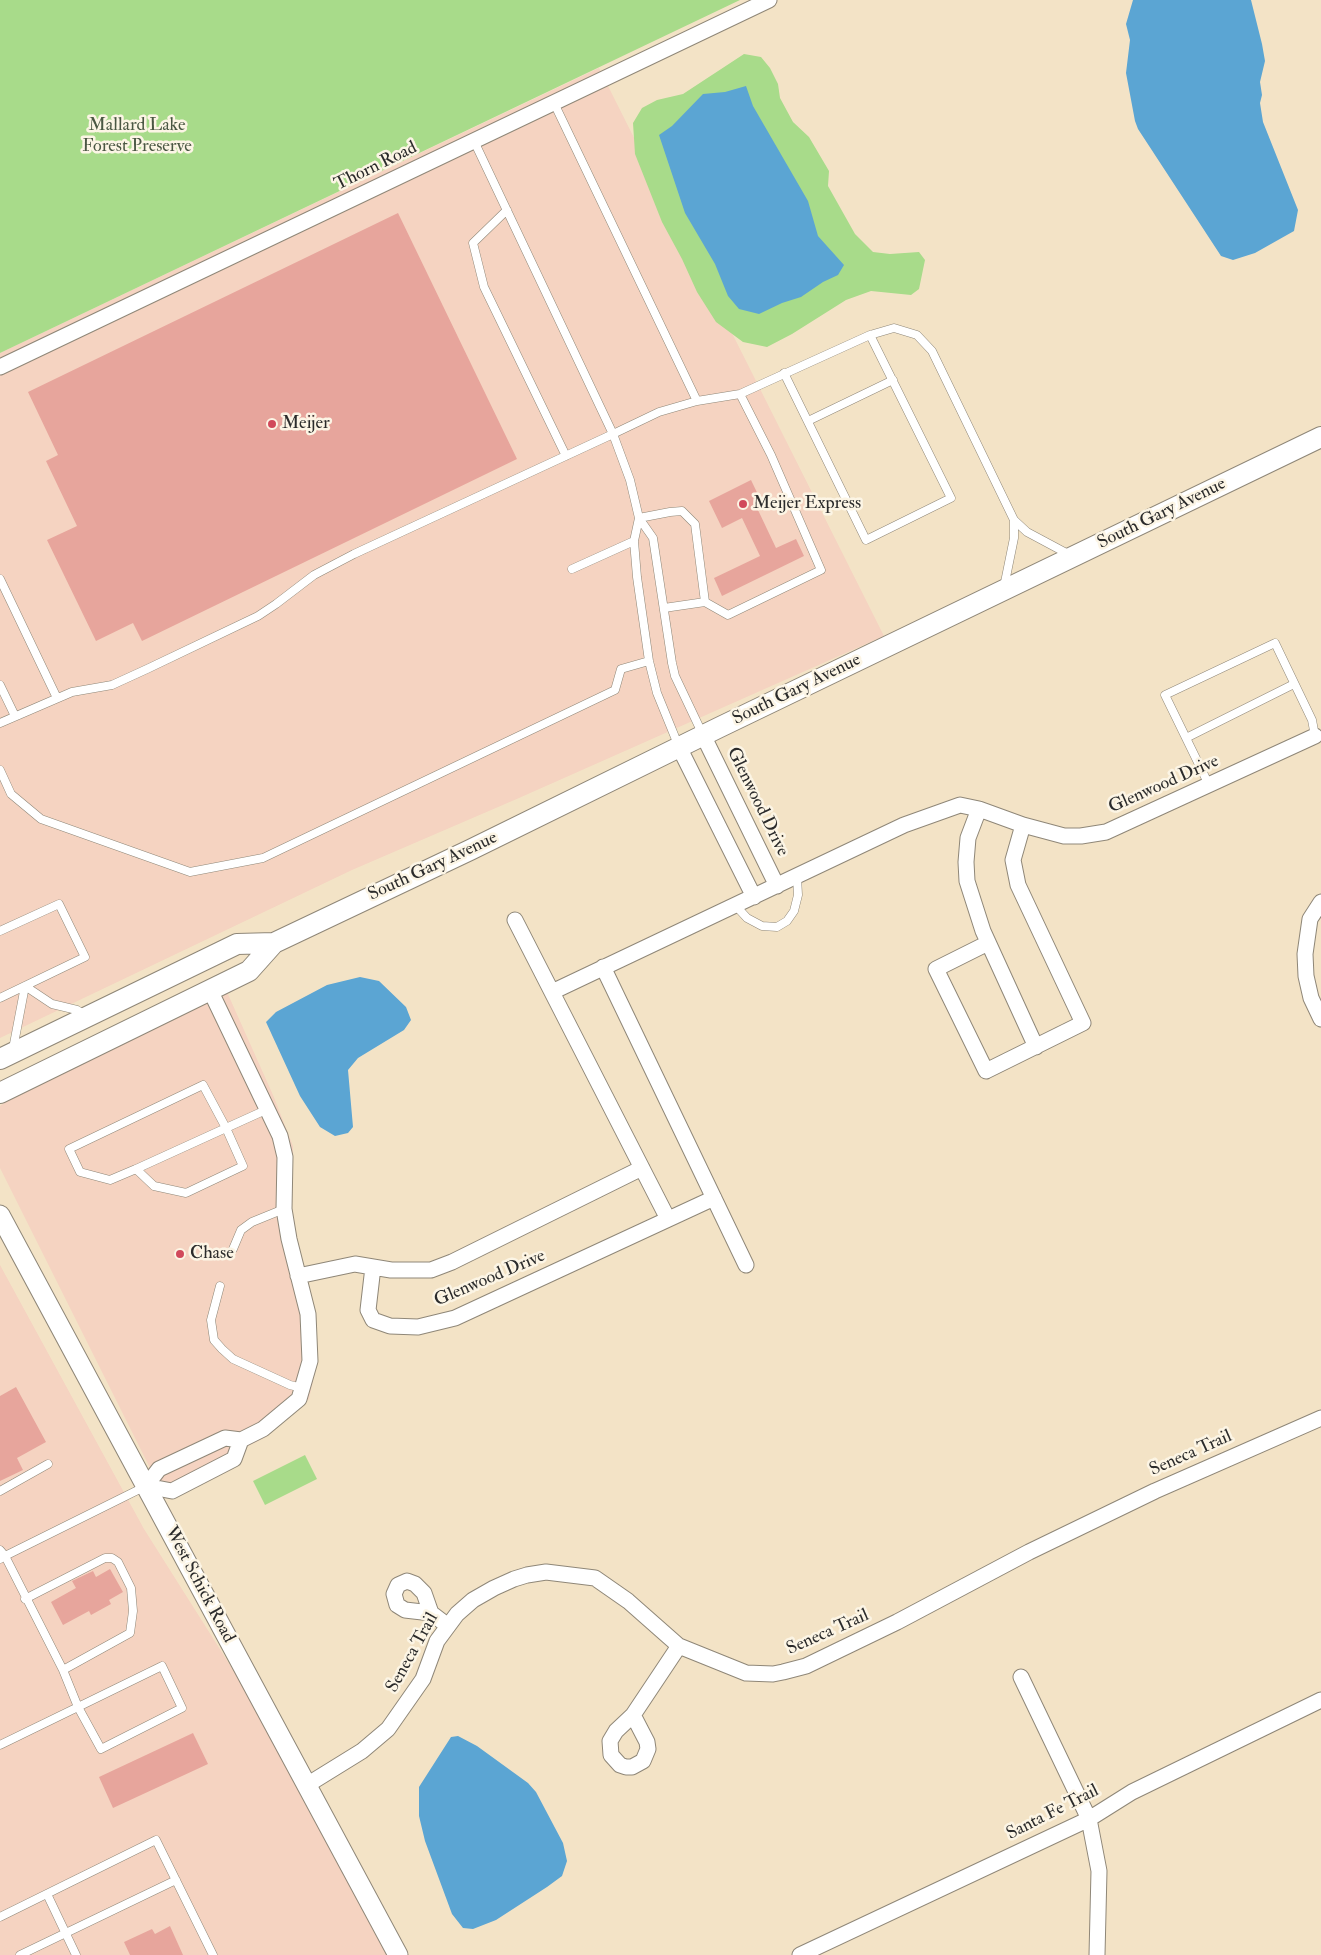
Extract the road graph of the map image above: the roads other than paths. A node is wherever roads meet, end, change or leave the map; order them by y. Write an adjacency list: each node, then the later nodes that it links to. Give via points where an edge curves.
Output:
1 (769, 0): 2 (street, Thorn Road)
2 (554, 103): 3 (street, Thorn Road); 10 (lane)
3 (474, 141): 4 (lane); 6 (street, Thorn Road)
4 (507, 210): 12 (lane); 14 (lane, via 473,243 484,287)
5 (870, 335): 7 (lane); 8 (lane); 16 (lane, via 894,328 917,335 932,351)
6 (0, 367)
7 (784, 374): 9 (lane); 11 (lane)
8 (893, 380): 11 (lane); 11 (lane, via 951,498 866,540)
9 (740, 394): 10 (lane); 22 (lane, via 771,455 821,570 728,614)
10 (697, 401): 12 (lane, via 659,412)
11 (808, 421)
12 (613, 434): 14 (lane); 15 (lane, via 630,480)
13 (1321, 437): 18 (main road, South Gary Avenue)
14 (566, 456): 27 (lane, via 354,554 314,575 276,604 235,628 112,685)
15 (639, 518): 17 (lane); 22 (lane, via 682,511 695,524); 23 (lane, via 654,538)
16 (1014, 520): 18 (lane, via 1027,532); 21 (lane, via 1014,538)
17 (634, 541): 19 (lane); 24 (lane)
18 (1074, 556): 21 (main road, South Gary Avenue)
19 (572, 569)
20 (0, 578): 27 (lane)
21 (1003, 591): 30 (main road, South Gary Avenue)
22 (705, 602): 23 (lane)
23 (664, 608): 30 (lane, via 675,676)
24 (649, 661): 33 (lane, via 657,693); 34 (lane, via 621,669 615,690 263,858 190,872 41,820 11,794)
25 (1294, 684): 31 (lane, via 1312,720); 32 (lane); 32 (lane, via 1275,643 1165,695)
26 (0, 685): 28 (lane)
27 (56, 698): 28 (lane)
28 (16, 716): 29 (lane)
29 (0, 723)
30 (703, 735): 33 (main road, South Gary Avenue); 39 (street, Glenwood Drive)
31 (1315, 736): 35 (street, Glenwood Drive)
32 (1186, 738): 35 (lane)
33 (679, 747): 40 (street); 45 (main road, South Gary Avenue)
34 (0, 770)
35 (1209, 785): 37 (street, Glenwood Drive, via 1106,832 1064,836)
36 (979, 809): 37 (street, Glenwood Drive); 38 (street, Glenwood Drive, via 960,805 904,825); 46 (street, via 968,838 967,881)
37 (1023, 826): 54 (street, via 1013,860 1018,885 1083,1023)
38 (797, 877): 39 (street, Glenwood Drive); 42 (lane, via 798,895 794,911 777,927 762,926 747,918)
39 (777, 886): 40 (street, Glenwood Drive)
40 (754, 897): 42 (street, Glenwood Drive)
41 (1321, 902): 53 (street, via 1310,919 1305,954 1307,983)
42 (736, 906): 47 (street, Glenwood Drive)
43 (515, 920): 50 (street)
44 (0, 931): 48 (lane, via 59,904 85,957)
45 (274, 943): 49 (main road, South Gary Avenue, via 249,971); 52 (main road, South Gary Avenue, via 237,944)
46 (988, 943): 54 (street); 54 (street, via 936,969 986,1072)
47 (603, 967): 50 (street, Glenwood Drive); 61 (street)
48 (25, 986): 51 (lane); 52 (lane, via 52,1004 77,1010); 55 (lane)
49 (210, 990): 56 (main road, South Gary Avenue); 57 (street)
50 (552, 992): 59 (street)
51 (0, 998)
52 (87, 1017): 55 (main road, South Gary Avenue)
53 (1321, 1019)
54 (1036, 1046)
55 (6, 1056)
56 (0, 1093)
57 (268, 1109): 58 (lane); 62 (street, via 285,1157)
58 (226, 1128): 60 (lane); 60 (lane, via 243,1166 186,1193 154,1186); 60 (lane, via 203,1085 69,1149 80,1172 110,1180)
59 (642, 1168): 64 (street); 67 (street, Glenwood Drive, via 431,1270)
60 (136, 1169)
61 (714, 1198): 64 (street, Glenwood Drive); 66 (street)
62 (284, 1209): 65 (lane, via 241,1230); 68 (street)
63 (0, 1215): 74 (street, West Schick Road)
64 (668, 1219): 67 (street, Glenwood Drive, via 455,1318 418,1328 390,1326 372,1320 368,1310)
65 (233, 1249)
66 (746, 1265)
67 (374, 1267): 68 (street, Glenwood Drive, via 355,1264)
68 (298, 1276): 70 (street, via 308,1314 310,1361)
69 (220, 1286): 70 (lane, via 211,1320 214,1340 233,1359)
70 (302, 1388): 72 (street, via 299,1399 263,1429)
71 (1321, 1418): 80 (street, Seneca Trail, via 1155,1491 806,1666 773,1674 746,1673)
72 (241, 1440): 74 (street, via 225,1438 159,1469); 74 (street, via 234,1459 172,1491)
73 (48, 1464): 75 (lane)
74 (146, 1486): 76 (lane); 87 (street, West Schick Road)
75 (0, 1491)
76 (2, 1555): 77 (lane)
77 (26, 1598): 81 (lane); 81 (lane, via 105,1558 118,1562 131,1588 133,1611 130,1633)
78 (431, 1613): 79 (street)
79 (448, 1626): 80 (street, Seneca Trail, via 473,1600 494,1588 527,1574 560,1573 595,1578 628,1601); 87 (street, Seneca Trail, via 423,1679 388,1729 362,1751)
80 (679, 1646): 85 (street)
81 (63, 1670): 84 (lane)
82 (1021, 1678): 88 (street)
83 (1321, 1700): 88 (street, Santa Fe Trail, via 1132,1792)
84 (78, 1707): 84 (lane, via 162,1666 182,1708 101,1750); 86 (lane)
85 (634, 1715)
86 (0, 1745)
87 (307, 1784): 96 (street, West Schick Road)
88 (1089, 1819): 97 (street, Santa Fe Trail); 98 (street, via 1100,1870)
89 (176, 1880): 90 (lane, via 156,1840); 92 (lane); 95 (lane)
90 (47, 1894): 91 (lane); 92 (lane)
91 (0, 1917)
92 (65, 1933): 93 (lane); 94 (lane)
93 (20, 1955)
94 (76, 1955)
95 (213, 1955)
96 (398, 1955)
97 (800, 1955)
98 (1097, 1955)

